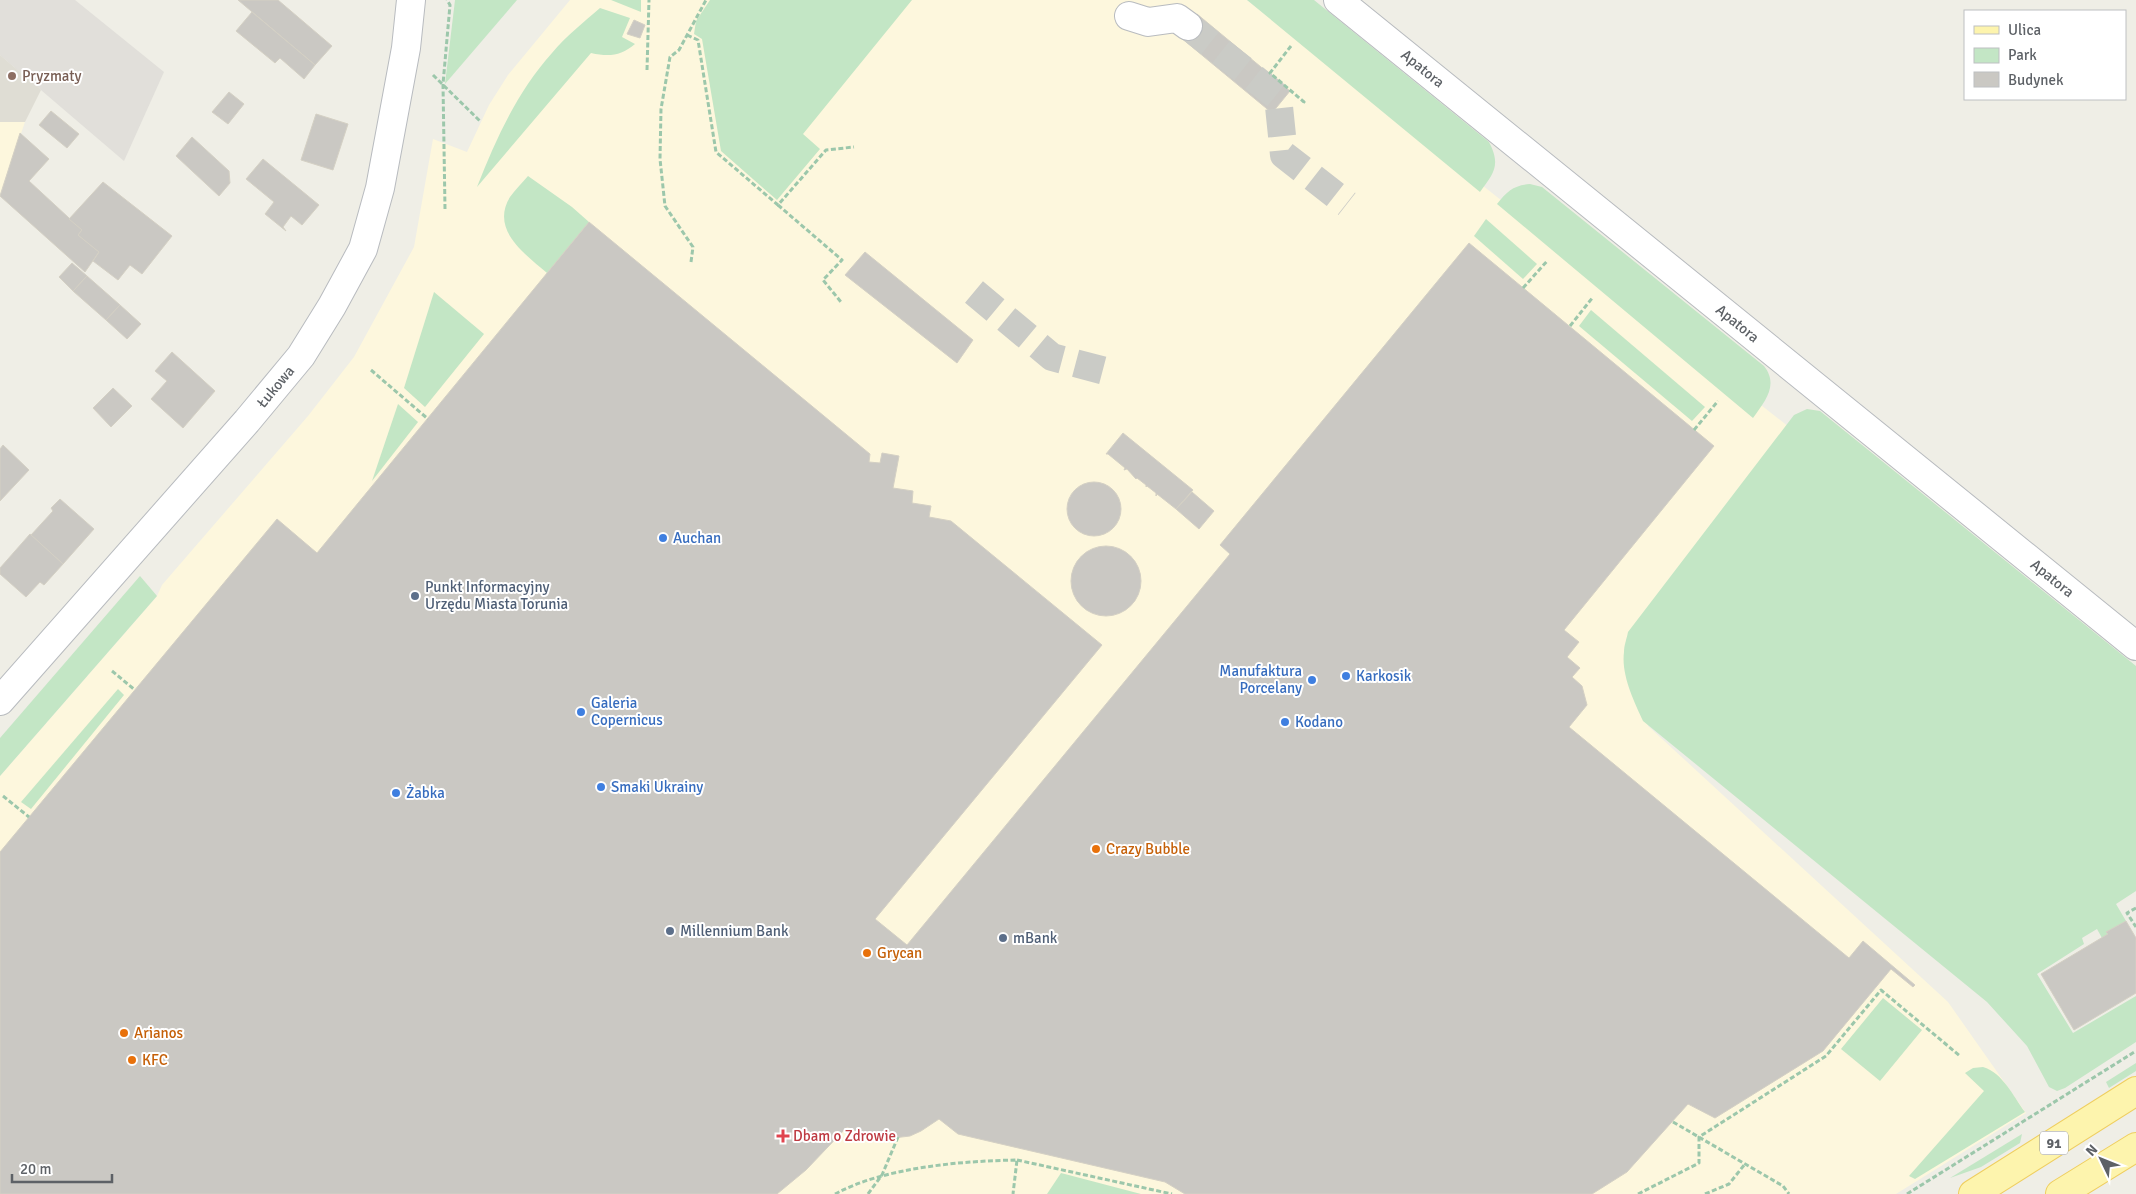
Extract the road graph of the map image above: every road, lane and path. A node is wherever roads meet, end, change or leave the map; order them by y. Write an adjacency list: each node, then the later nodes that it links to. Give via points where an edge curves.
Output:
1 (411, 0): 10 (street, Łukowa)
2 (447, 0): 12 (path, via 450,5)
3 (649, 0): 11 (path)
4 (706, 0): 8 (path)
5 (1338, 0): 28 (street, Apatora)
6 (1129, 16): 7 (street, via 1148,22 1177,18)
7 (1188, 26)
8 (687, 34): 16 (path, via 698,40 716,152); 19 (path, via 679,50 670,57 661,109 660,158 665,206 693,247)
9 (1292, 46): 13 (path, via 1270,73 1304,102)
10 (406, 48): 12 (path); 31 (street, Łukowa, via 380,188 363,249 301,356)
11 (647, 70)
12 (443, 84): 14 (path); 17 (path)
13 (1302, 104)
14 (481, 122)
15 (854, 147): 16 (path, via 826,150)
16 (778, 205): 22 (path, via 842,260 823,280)
17 (445, 209)
18 (1548, 260): 20 (path)
19 (690, 262)
20 (1523, 288)
21 (1593, 297): 23 (path)
22 (841, 302)
23 (1570, 326)
24 (371, 370): 26 (path)
25 (1718, 401): 27 (path)
26 (428, 419)
27 (1694, 430)
28 (2136, 646)
29 (112, 670): 30 (path)
30 (135, 690)
31 (0, 701)
32 (3, 796): 33 (path)
33 (29, 817)
34 (2136, 908): 35 (path, via 2127,913)
35 (2136, 927)
36 (2136, 1051): 53 (path)
37 (1960, 1056): 40 (path, via 1881,990 1826,1056)
38 (2136, 1091): 54 (main road, 91)
39 (1672, 1122): 40 (path)
40 (1699, 1137): 44 (path); 50 (path, via 1699,1163)
41 (898, 1138): 45 (path)
42 (2136, 1147): 55 (main road)
43 (1018, 1160): 45 (path, via 972,1161); 48 (path); 49 (path)
44 (1745, 1164): 51 (path, via 1729,1184); 52 (path, via 1783,1186)
45 (882, 1175): 46 (path); 47 (path)
46 (835, 1194)
47 (868, 1194)
48 (1013, 1194)
49 (1172, 1194)
50 (1638, 1194)
51 (1705, 1194)
52 (1789, 1194)
53 (1907, 1194)
54 (1972, 1194)
55 (2060, 1194)

